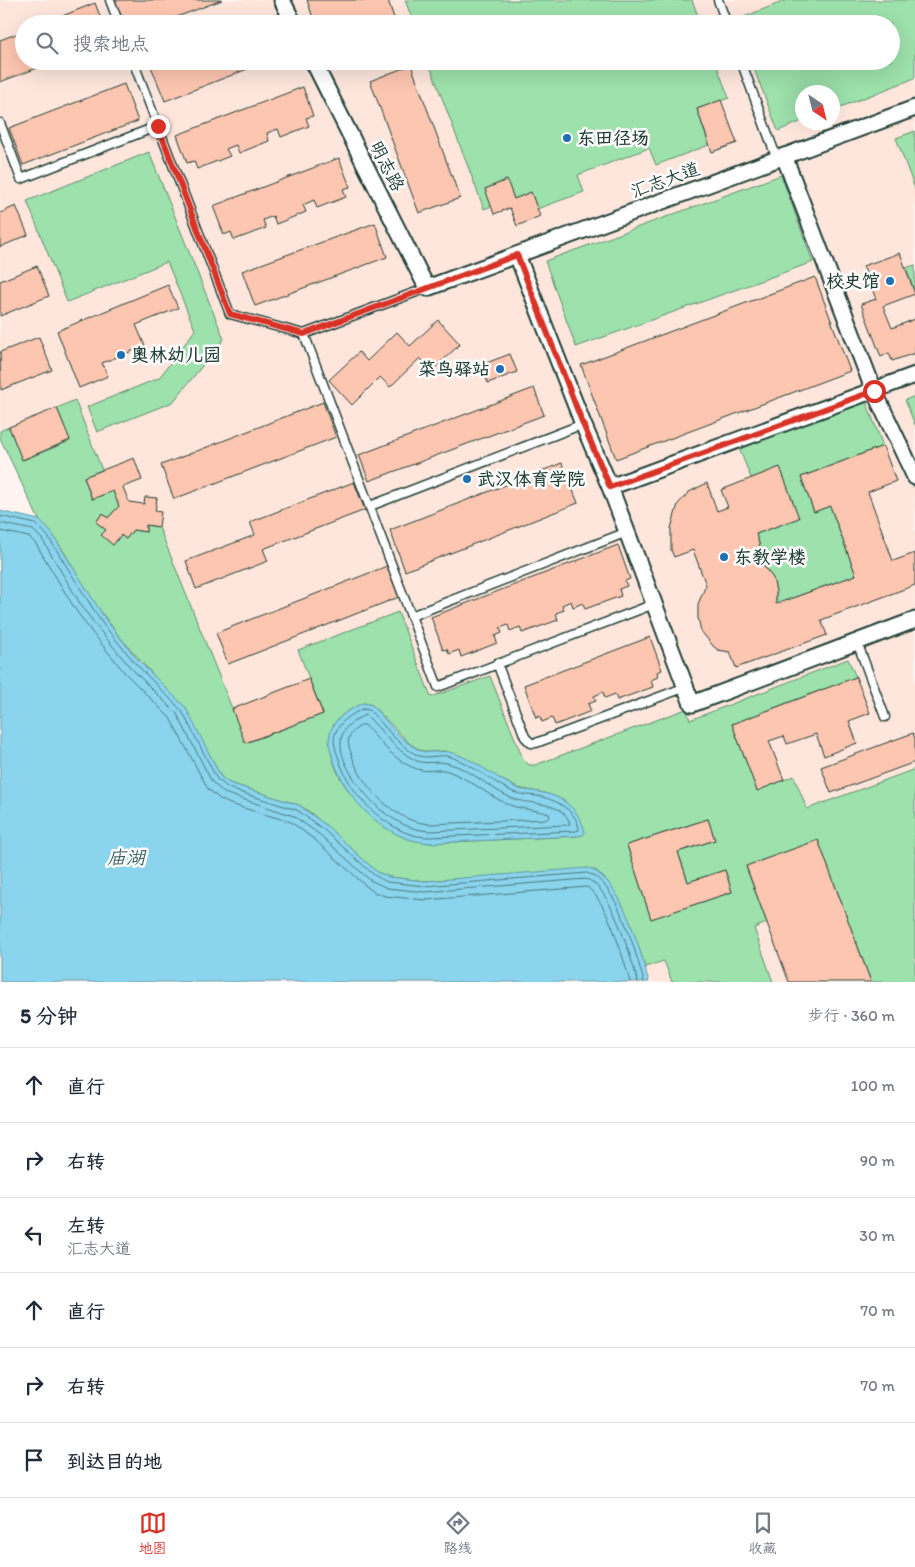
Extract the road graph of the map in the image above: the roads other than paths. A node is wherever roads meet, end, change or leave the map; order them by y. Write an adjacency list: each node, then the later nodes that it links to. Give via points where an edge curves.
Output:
1 (110, 0): 4 (lane)
2 (282, 0): 5 (street)
3 (718, 0): 6 (lane)
4 (116, 15)
5 (290, 15)
6 (724, 15)
7 (136, 70): 12 (lane)
8 (317, 70): 15 (street, 明志路)
9 (745, 70): 13 (lane)
10 (915, 108): 13 (street, 汇志大道)
11 (0, 123): 12 (lane, via 22,179)
12 (158, 126): 16 (lane, via 230,314)
13 (780, 158): 14 (street, 汇志大道); 18 (street)
14 (517, 255): 15 (street, 汇志大道); 19 (street)
15 (427, 288): 16 (lane)
16 (304, 334): 22 (lane)
17 (915, 375): 18 (street)
18 (874, 391): 20 (street); 21 (street)
19 (583, 424): 21 (street); 22 (lane)
20 (915, 477)
21 (610, 487): 23 (street)
22 (370, 506): 25 (lane)
23 (627, 532): 24 (street); 25 (lane)
24 (654, 604): 28 (lane); 29 (street)
25 (412, 616): 28 (lane, via 438,686)
26 (915, 620): 27 (street)
27 (857, 642): 29 (street, via 692,704); 30 (lane)
28 (497, 663): 29 (lane, via 530,743)
29 (686, 687)
30 (886, 717)

